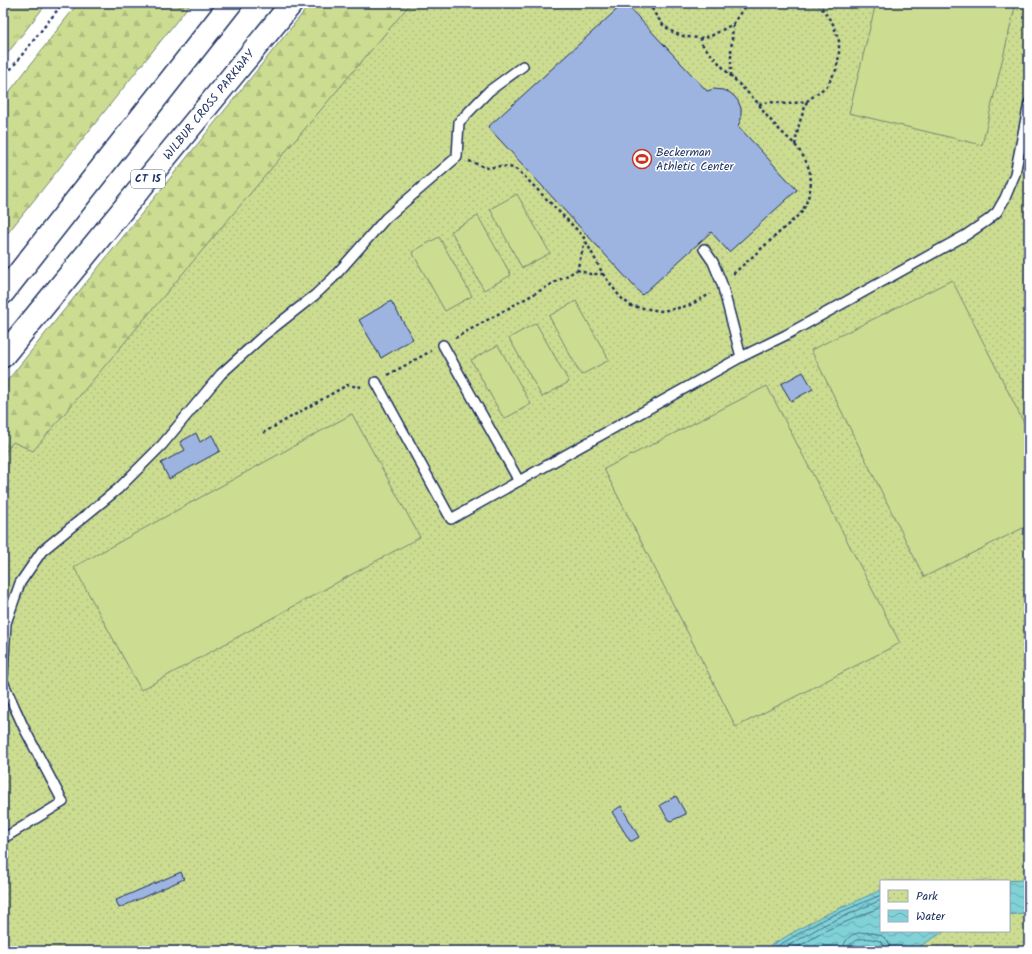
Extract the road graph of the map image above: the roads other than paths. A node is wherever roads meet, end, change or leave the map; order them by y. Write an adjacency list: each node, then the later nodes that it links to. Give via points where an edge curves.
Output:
1 (231, 3): 6 (highway)
2 (292, 3): 8 (highway, WILBUR CROSS PARKWAY / CT 15)
3 (523, 66): 12 (lane, via 489,91 459,122 457,157 386,218 315,295 221,374 162,445 118,489 42,551 20,583 6,623)
4 (1029, 103): 9 (lane, via 1015,174 997,212 988,220 966,235 786,335)
5 (704, 249): 9 (lane, via 713,262 722,284)
6 (3, 293)
7 (443, 345): 11 (lane)
8 (3, 356)
9 (741, 357): 11 (lane)
10 (376, 382): 11 (lane, via 451,518)
11 (519, 481)
12 (3, 675)
13 (3, 682): 14 (lane, via 63,802)
14 (3, 838)

